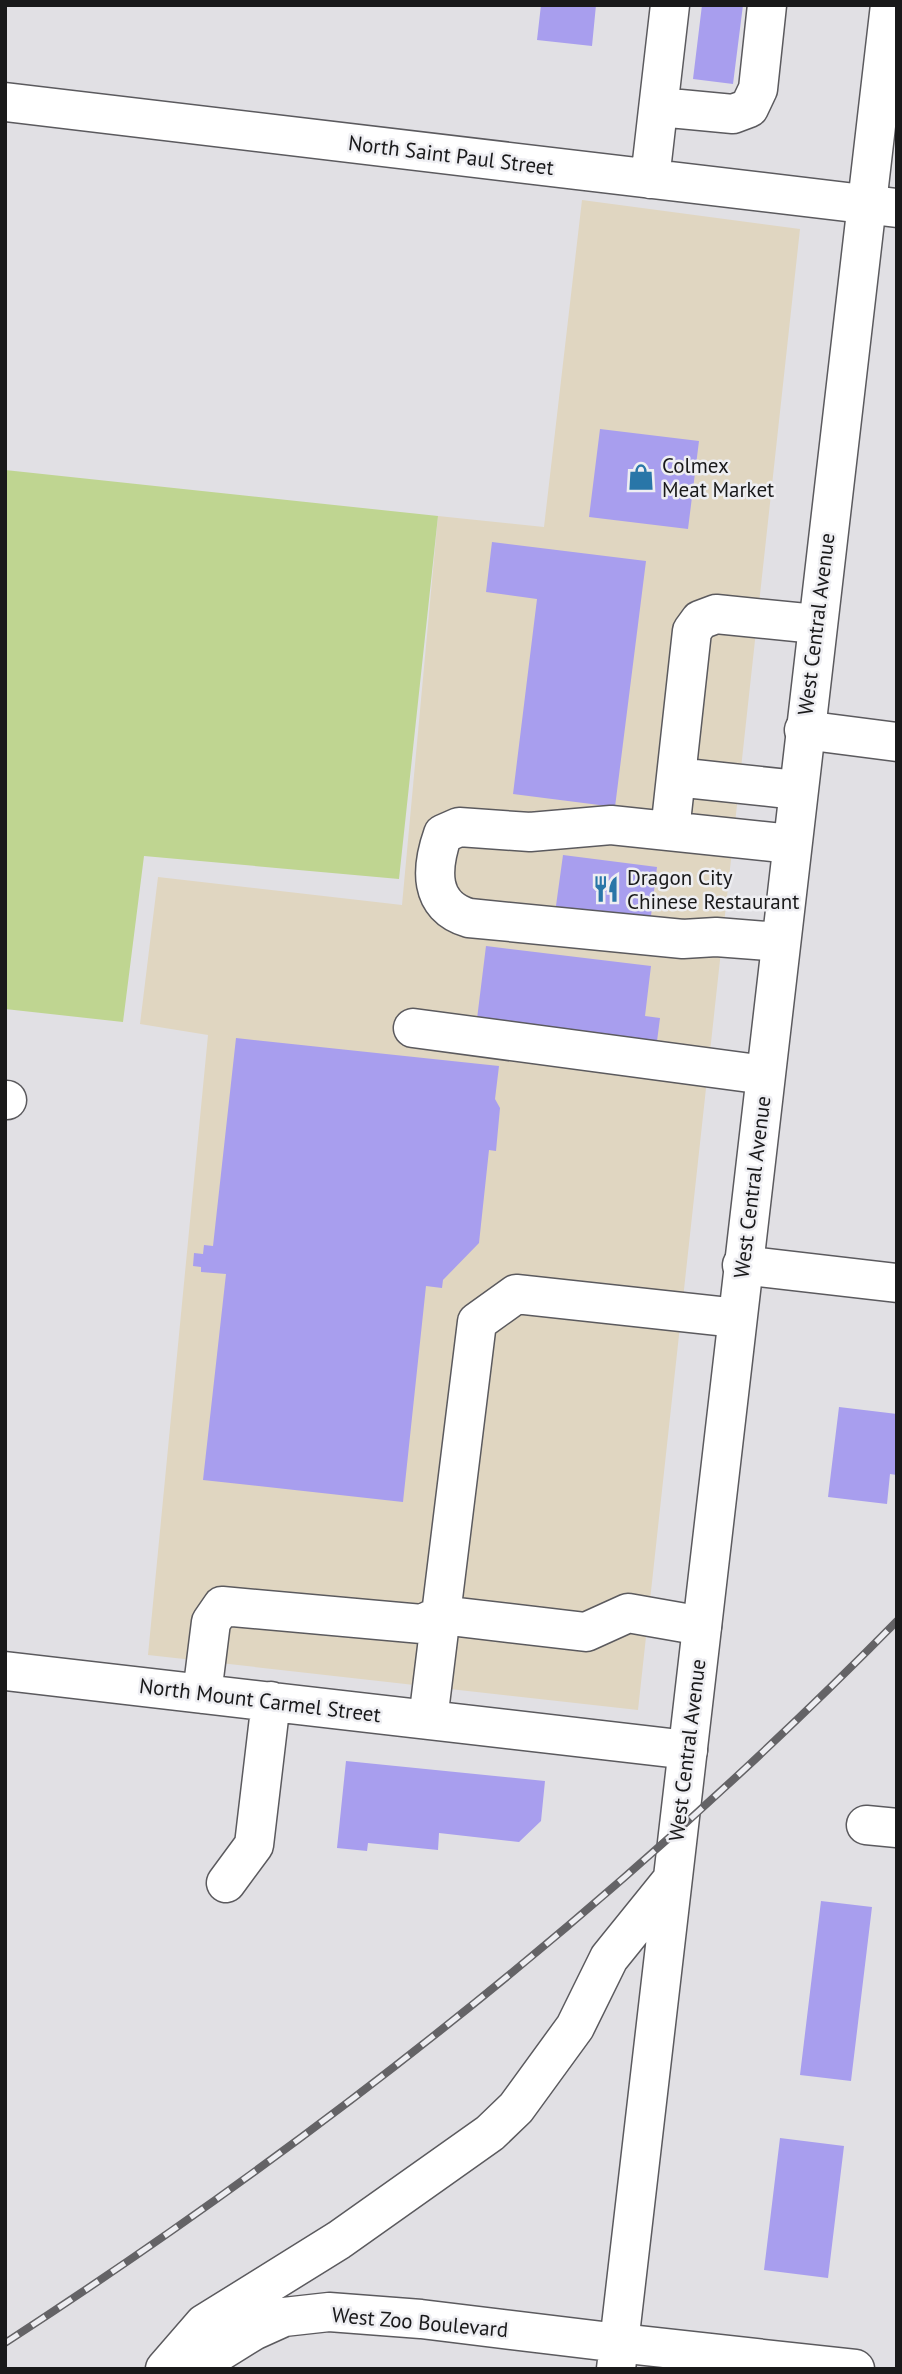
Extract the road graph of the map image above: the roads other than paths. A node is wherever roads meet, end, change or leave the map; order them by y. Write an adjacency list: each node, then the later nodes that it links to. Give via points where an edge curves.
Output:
1 (670, 5): 5 (main road)
2 (767, 5): 5 (main road, via 758,89 749,108 733,114)
3 (890, 5): 7 (main road, West Central Avenue)
4 (5, 102): 6 (main road, North Saint Paul Street)
5 (659, 107): 6 (main road)
6 (650, 179): 7 (main road, North Saint Paul Street)
7 (881, 207): 8 (main road, West Central Avenue)
8 (816, 624): 9 (main road, West Central Avenue); 11 (main road, via 716,614 700,620 692,631)
9 (804, 730): 10 (main road); 12 (main road, West Central Avenue)
10 (897, 742)
11 (676, 777): 12 (main road); 13 (main road)
12 (797, 790): 14 (main road, West Central Avenue)
13 (670, 831): 14 (main road); 15 (main road, via 611,825 530,832 459,827 443,834 436,853 435,879 441,900 451,912 469,918 683,939)
14 (790, 844): 15 (main road, West Central Avenue)
15 (780, 942): 17 (main road, West Central Avenue)
16 (413, 1028): 17 (main road)
17 (765, 1075): 18 (main road, West Central Avenue)
18 (743, 1265): 19 (main road); 20 (main road, West Central Avenue)
19 (897, 1283)
20 (737, 1318): 21 (main road, via 516,1294 477,1322); 22 (main road, West Central Avenue)
21 (441, 1615): 22 (main road, via 586,1632 628,1613); 24 (main road, via 422,1624 222,1606 211,1622); 26 (main road)
22 (702, 1626): 27 (main road, West Central Avenue)
23 (5, 1671): 24 (main road, North Mount Carmel Street)
24 (202, 1694): 25 (main road, North Mount Carmel Street)
25 (271, 1701): 26 (main road, North Mount Carmel Street); 29 (main road, via 254,1845)
26 (428, 1720): 27 (main road, North Mount Carmel Street)
27 (688, 1750): 28 (main road, West Central Avenue)
28 (673, 1880): 30 (main road, West Central Avenue); 31 (main road, via 609,1958 575,2027 516,2108 490,2133 350,2233 204,2324)
29 (226, 1883)
30 (618, 2356): 32 (main road, West Zoo Boulevard, via 407,2317 329,2312 284,2318 253,2331); 33 (main road, West Zoo Boulevard)
31 (165, 2369)
32 (192, 2369)
33 (855, 2369)

